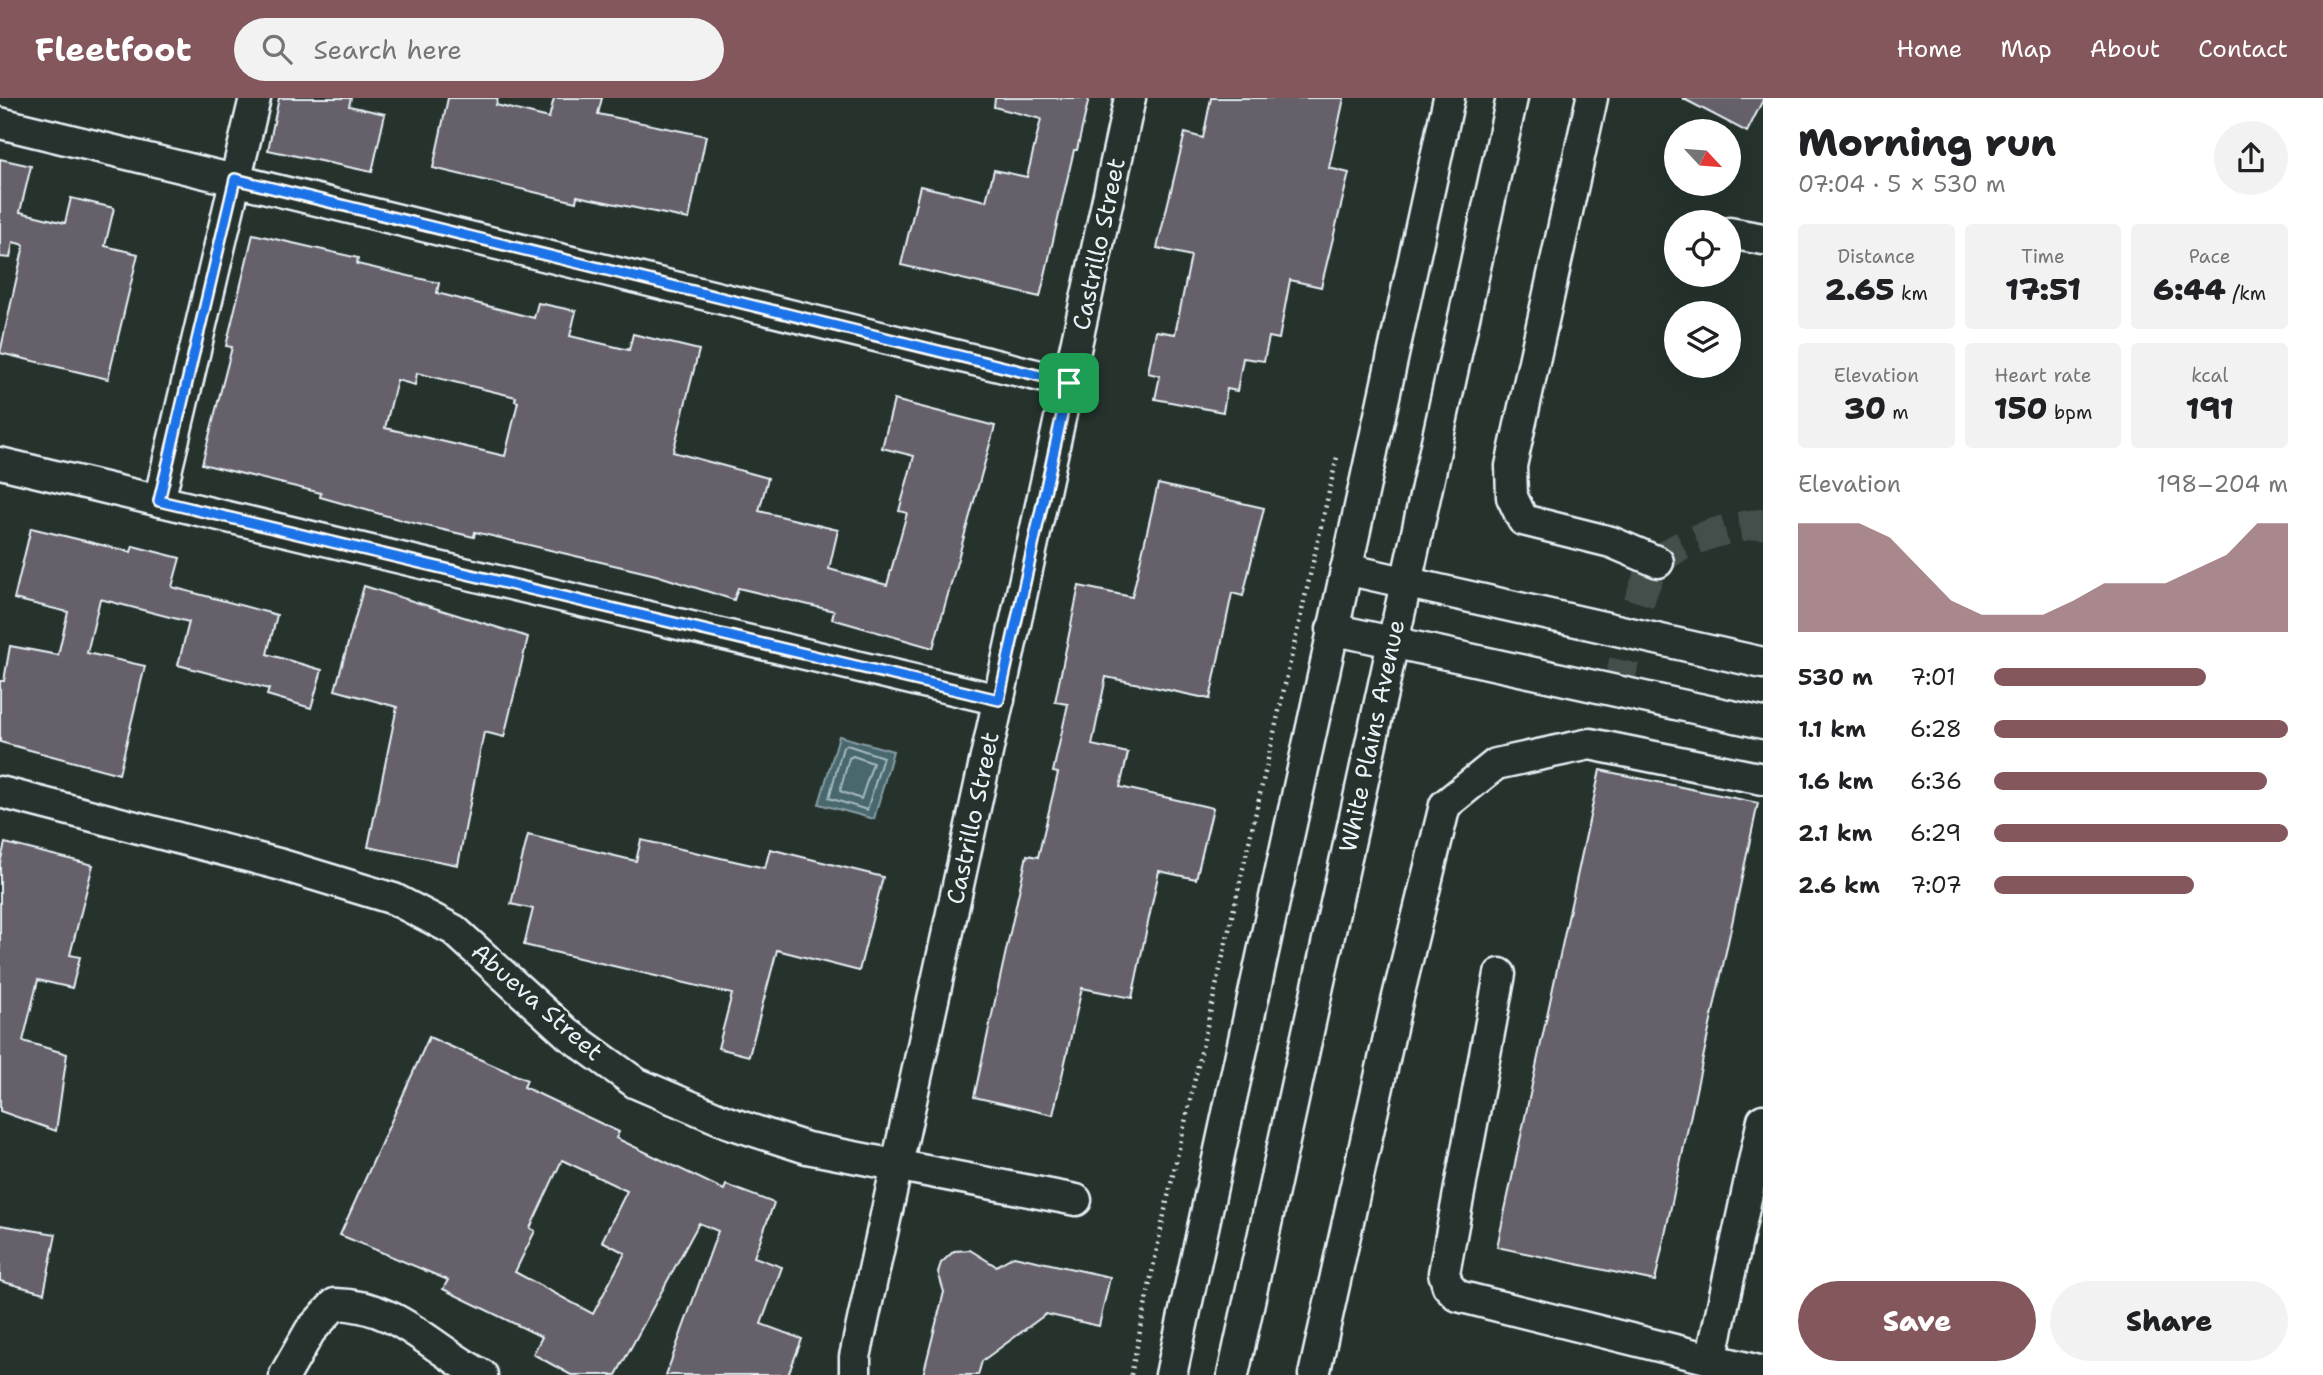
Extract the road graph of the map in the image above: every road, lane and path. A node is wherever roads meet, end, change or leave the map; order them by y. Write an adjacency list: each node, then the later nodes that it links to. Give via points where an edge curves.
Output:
1 (255, 98): 7 (street)
2 (1130, 98): 10 (street, Castrillo Street)
3 (1449, 98): 15 (street)
4 (1512, 98): 16 (street, White Plains Avenue)
5 (1592, 98): 14 (street, via 1511,466 1512,497 1523,520 1611,542)
6 (0, 123): 7 (street)
7 (235, 179): 10 (street); 13 (street)
8 (1741, 235): 9 (street)
9 (1763, 239)
10 (1069, 383): 20 (street, Castrillo Street)
11 (1339, 451): 33 (path)
12 (0, 463): 13 (street)
13 (159, 501): 20 (street)
14 (1658, 562)
15 (1346, 569): 16 (street); 17 (street)
16 (1405, 583): 18 (street, White Plains Avenue); 19 (street)
17 (1332, 629): 18 (street); 34 (street)
18 (1393, 641): 21 (street); 35 (street, White Plains Avenue)
19 (1763, 663)
20 (999, 700): 26 (street, Castrillo Street)
21 (1763, 723)
22 (1763, 779): 36 (street, via 1590,744 1496,764 1445,805)
23 (0, 792): 26 (street, Abueva Street, via 394,899 454,930 568,1034 636,1083 727,1122 807,1148)
24 (1500, 974): 28 (street, via 1444,1273 1448,1286 1458,1296)
25 (1763, 1120): 28 (street)
26 (897, 1165): 27 (street, Abueva Street); 32 (street, Castrillo Street, via 855,1357)
27 (1076, 1200)
28 (1711, 1360): 29 (street)
29 (1763, 1372)
30 (285, 1375): 31 (street, via 310,1331 335,1304 359,1304 393,1316)
31 (482, 1375)
32 (855, 1375)
33 (1131, 1375)
34 (1171, 1375)
35 (1233, 1375)
36 (1314, 1375)

